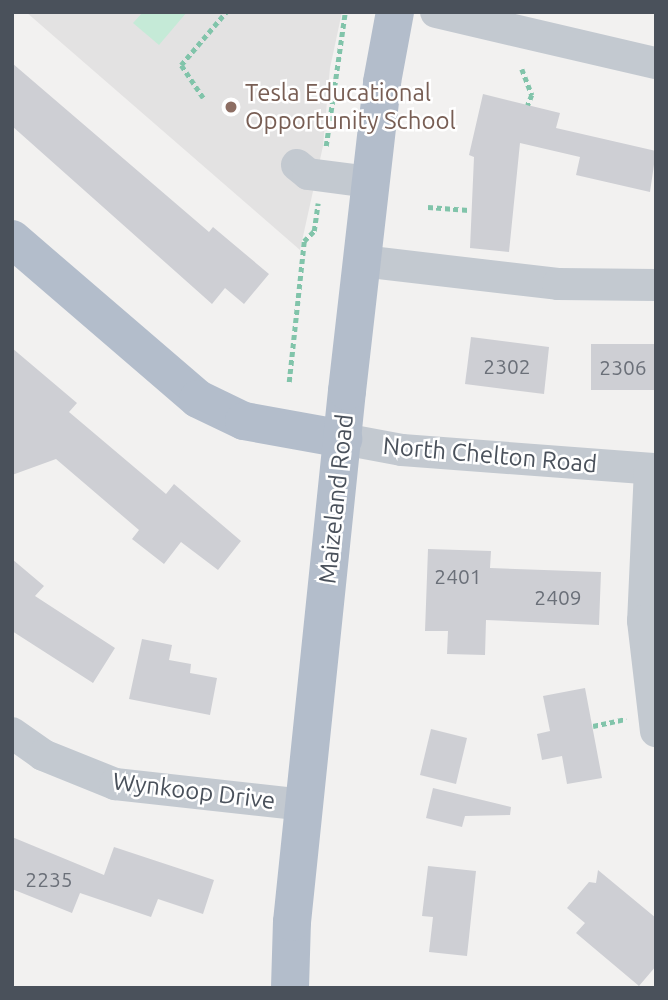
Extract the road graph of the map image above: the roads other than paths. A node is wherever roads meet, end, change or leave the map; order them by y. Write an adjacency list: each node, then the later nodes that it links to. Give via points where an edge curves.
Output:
1 (395, 12): 5 (main road, Maizeland Road)
2 (436, 12): 3 (street)
3 (656, 63)
4 (297, 165): 5 (street, via 308,174)
5 (370, 182): 7 (main road, Maizeland Road)
6 (12, 239): 9 (main road, North Chelton Road, via 198,399 244,421)
7 (362, 261): 8 (street, via 558,284); 9 (main road, Maizeland Road)
8 (656, 285)
9 (343, 439): 10 (street, North Chelton Road, via 402,450); 13 (main road, Maizeland Road)
10 (653, 469): 11 (street, via 643,621)
11 (656, 731)
12 (12, 733): 13 (street, Wynkoop Drive, via 43,755 115,784)
13 (304, 805): 14 (main road, Maizeland Road)
14 (290, 988)

